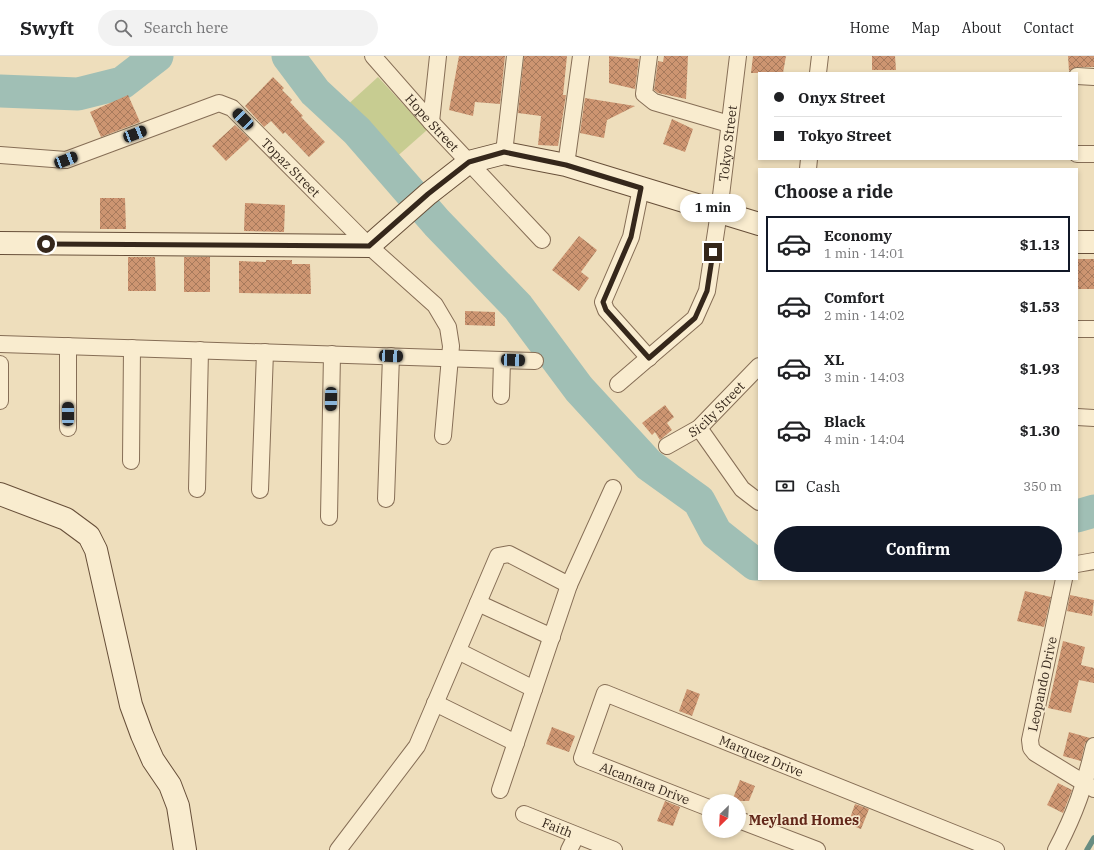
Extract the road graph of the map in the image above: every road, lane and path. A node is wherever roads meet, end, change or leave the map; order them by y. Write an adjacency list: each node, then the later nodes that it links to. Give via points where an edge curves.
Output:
1 (373, 56): 11 (street, Hope Street)
2 (438, 56): 11 (street)
3 (515, 56): 13 (street)
4 (581, 56): 18 (street)
5 (649, 56): 12 (street, via 644,94 647,97 654,102)
6 (738, 56): 12 (street, Tokyo Street)
7 (820, 56): 8 (street)
8 (818, 72)
9 (1078, 76): 10 (street)
10 (1094, 76)
11 (431, 122): 17 (street, Hope Street)
12 (729, 124): 20 (street, Tokyo Street)
13 (504, 152): 17 (street); 18 (street)
14 (1078, 154): 15 (street)
15 (1094, 154)
16 (0, 155): 26 (street, Topaz Street, via 66,160 219,103 232,108)
17 (469, 162): 22 (street, Hope Street); 26 (street)
18 (566, 165): 19 (street)
19 (641, 188): 20 (street); 36 (street, via 631,237 603,302 606,310)
20 (719, 212): 21 (street); 36 (street, Tokyo Street, via 707,291 695,318)
21 (758, 224)
22 (542, 240)
23 (1078, 242): 24 (street)
24 (1094, 242)
25 (0, 243): 26 (street)
26 (369, 246): 37 (street, Topaz Street, via 434,305 448,328 451,346)
27 (1078, 329): 28 (street)
28 (1094, 329)
29 (0, 344): 30 (street)
30 (68, 346): 31 (street); 47 (street)
31 (132, 348): 32 (street); 51 (street)
32 (200, 350): 33 (street); 52 (street)
33 (265, 352): 34 (street); 54 (street)
34 (332, 354): 35 (street); 58 (street)
35 (391, 356): 37 (street); 56 (street)
36 (649, 358): 42 (street, Tokyo Street)
37 (449, 359): 38 (street); 49 (street, Topaz Street)
38 (502, 360): 39 (street); 43 (street)
39 (535, 361)
40 (0, 364): 44 (street)
41 (757, 372): 48 (street, Sicily Street)
42 (618, 384)
43 (501, 396)
44 (0, 401)
45 (1078, 417): 46 (street)
46 (1094, 418)
47 (68, 428)
48 (699, 428): 50 (street, Sicily Street); 57 (street, via 742,489)
49 (443, 436)
50 (667, 446)
51 (131, 461)
52 (197, 488)
53 (613, 488): 62 (street)
54 (260, 490)
55 (0, 494): 79 (street, via 66,519 89,536 93,543 131,705 150,754 170,785 178,806)
56 (386, 499)
57 (758, 501)
58 (329, 517)
59 (1094, 561): 60 (street)
60 (1078, 564)
61 (1064, 580): 71 (street, Leopando Drive, via 1030,740 1031,748)
62 (569, 585): 63 (street, via 509,554 503,554 498,556); 64 (street)
63 (478, 603): 64 (street); 65 (street)
64 (552, 636): 66 (street)
65 (458, 651): 66 (street); 67 (street)
66 (534, 689): 68 (street)
67 (435, 703): 68 (street); 80 (street, via 417,746)
68 (516, 743): 72 (street)
69 (1093, 751): 71 (street)
70 (582, 758): 73 (street, Alcantara Drive); 77 (street, Marquez Drive, via 605,693)
71 (1090, 787): 82 (street)
72 (500, 790)
73 (702, 805)
74 (524, 814): 76 (street, Faith)
75 (746, 823): 78 (street)
76 (573, 843): 81 (street, Faith)
77 (984, 848)
78 (810, 849)
79 (185, 850)
80 (338, 850)
81 (614, 850)
82 (1056, 850)

